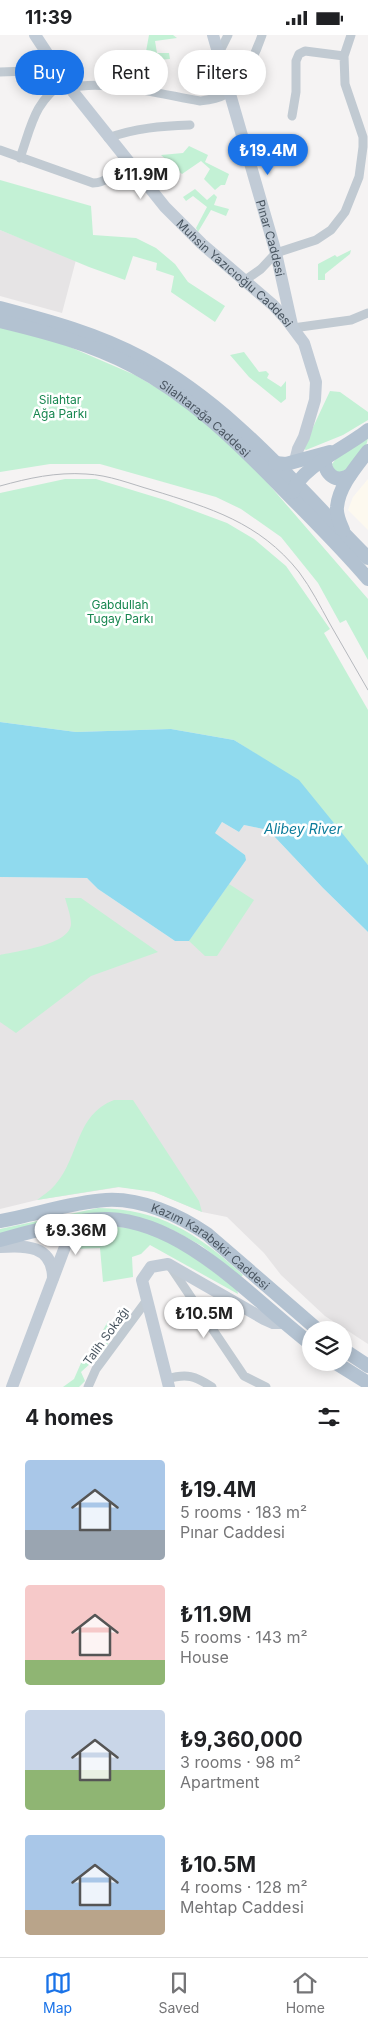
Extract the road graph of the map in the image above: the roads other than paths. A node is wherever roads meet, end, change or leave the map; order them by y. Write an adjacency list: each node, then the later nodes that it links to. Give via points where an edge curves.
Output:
1 (35, 35): 6 (main road, Muhsin Yazıcıoğlu Caddesi)
2 (213, 35): 7 (main road, Pınar Caddesi)
3 (228, 35): 8 (street)
4 (262, 35): 9 (street)
5 (351, 35): 10 (street)
6 (45, 50)
7 (217, 50)
8 (220, 50)
9 (257, 50)
10 (344, 56): 18 (street, via 305,51 299,54); 24 (street, via 345,84 363,137 359,177 346,212 331,230 316,240)
11 (0, 72): 12 (street)
12 (15, 74)
13 (84, 85): 16 (street, via 200,101)
14 (48, 95): 22 (street, via 41,102)
15 (76, 95): 20 (main road, Muhsin Yazıcıoğlu Caddesi)
16 (224, 95)
17 (231, 95): 24 (main road, Pınar Caddesi)
18 (292, 116)
19 (190, 125): 20 (street, via 155,127)
20 (108, 138): 23 (main road, Muhsin Yazıcıoğlu Caddesi)
21 (0, 150): 22 (street)
22 (20, 158): 23 (street, via 93,183 102,183 109,178)
23 (124, 158): 25 (main road, Muhsin Yazıcıoğlu Caddesi, via 170,212)
24 (276, 253): 25 (street); 29 (main road, Pınar Caddesi)
25 (244, 281): 29 (main road, Muhsin Yazıcıoğlu Caddesi, via 273,305)
26 (0, 309): 34 (main road, Silahtarağa Caddesi, via 75,329 142,358 221,411)
27 (368, 313): 29 (street, via 351,319)
28 (0, 321): 37 (main road, Silahtarağa Caddesi, via 71,340 152,377 220,427)
29 (293, 328): 33 (main road, Muhsin Yazıcıoğlu Caddesi, via 304,343 316,382 315,400)
30 (368, 430): 32 (main road)
31 (368, 451): 35 (main road)
32 (331, 455): 33 (main road); 35 (main road, via 326,469 331,476 342,479); 36 (main road)
33 (294, 461): 34 (main road)
34 (275, 463): 36 (main road, Silahtarağa Caddesi)
35 (350, 475): 38 (main road, via 337,506)
36 (296, 484): 37 (main road); 38 (main road, Silahtarağa Caddesi)
37 (293, 499): 40 (main road, Silahtarağa Caddesi)
38 (346, 536): 39 (main road, Silahtarağa Caddesi)
39 (368, 558)
40 (368, 579)
41 (0, 1221): 48 (main road, Kazım Karabekir Caddesi, via 100,1201 122,1201 152,1207 208,1234)
42 (74, 1223): 43 (main road, Kazım Karabekir Caddesi); 46 (main road); 50 (main road, Kazım Karabekir Caddesi, via 119,1221 174,1237 231,1277)
43 (0, 1240)
44 (0, 1247): 46 (main road, via 24,1246 43,1253 51,1264)
45 (168, 1264): 47 (main road, via 151,1267 142,1280); 50 (main road, via 264,1319); 60 (street, via 244,1376)
46 (53, 1279): 57 (main road)
47 (147, 1300): 55 (main road); 58 (street, Talih Sokağı, via 96,1369)
48 (292, 1309): 49 (main road, Kazım Karabekir Caddesi); 50 (main road)
49 (307, 1321)
50 (284, 1323): 51 (main road, Kazım Karabekir Caddesi)
51 (302, 1337)
52 (352, 1355): 53 (main road)
53 (368, 1366)
54 (349, 1371): 56 (main road)
55 (168, 1383): 59 (street, via 179,1376 195,1376)
56 (368, 1383)
57 (12, 1387)
58 (88, 1387)
59 (212, 1387)
60 (266, 1387)

